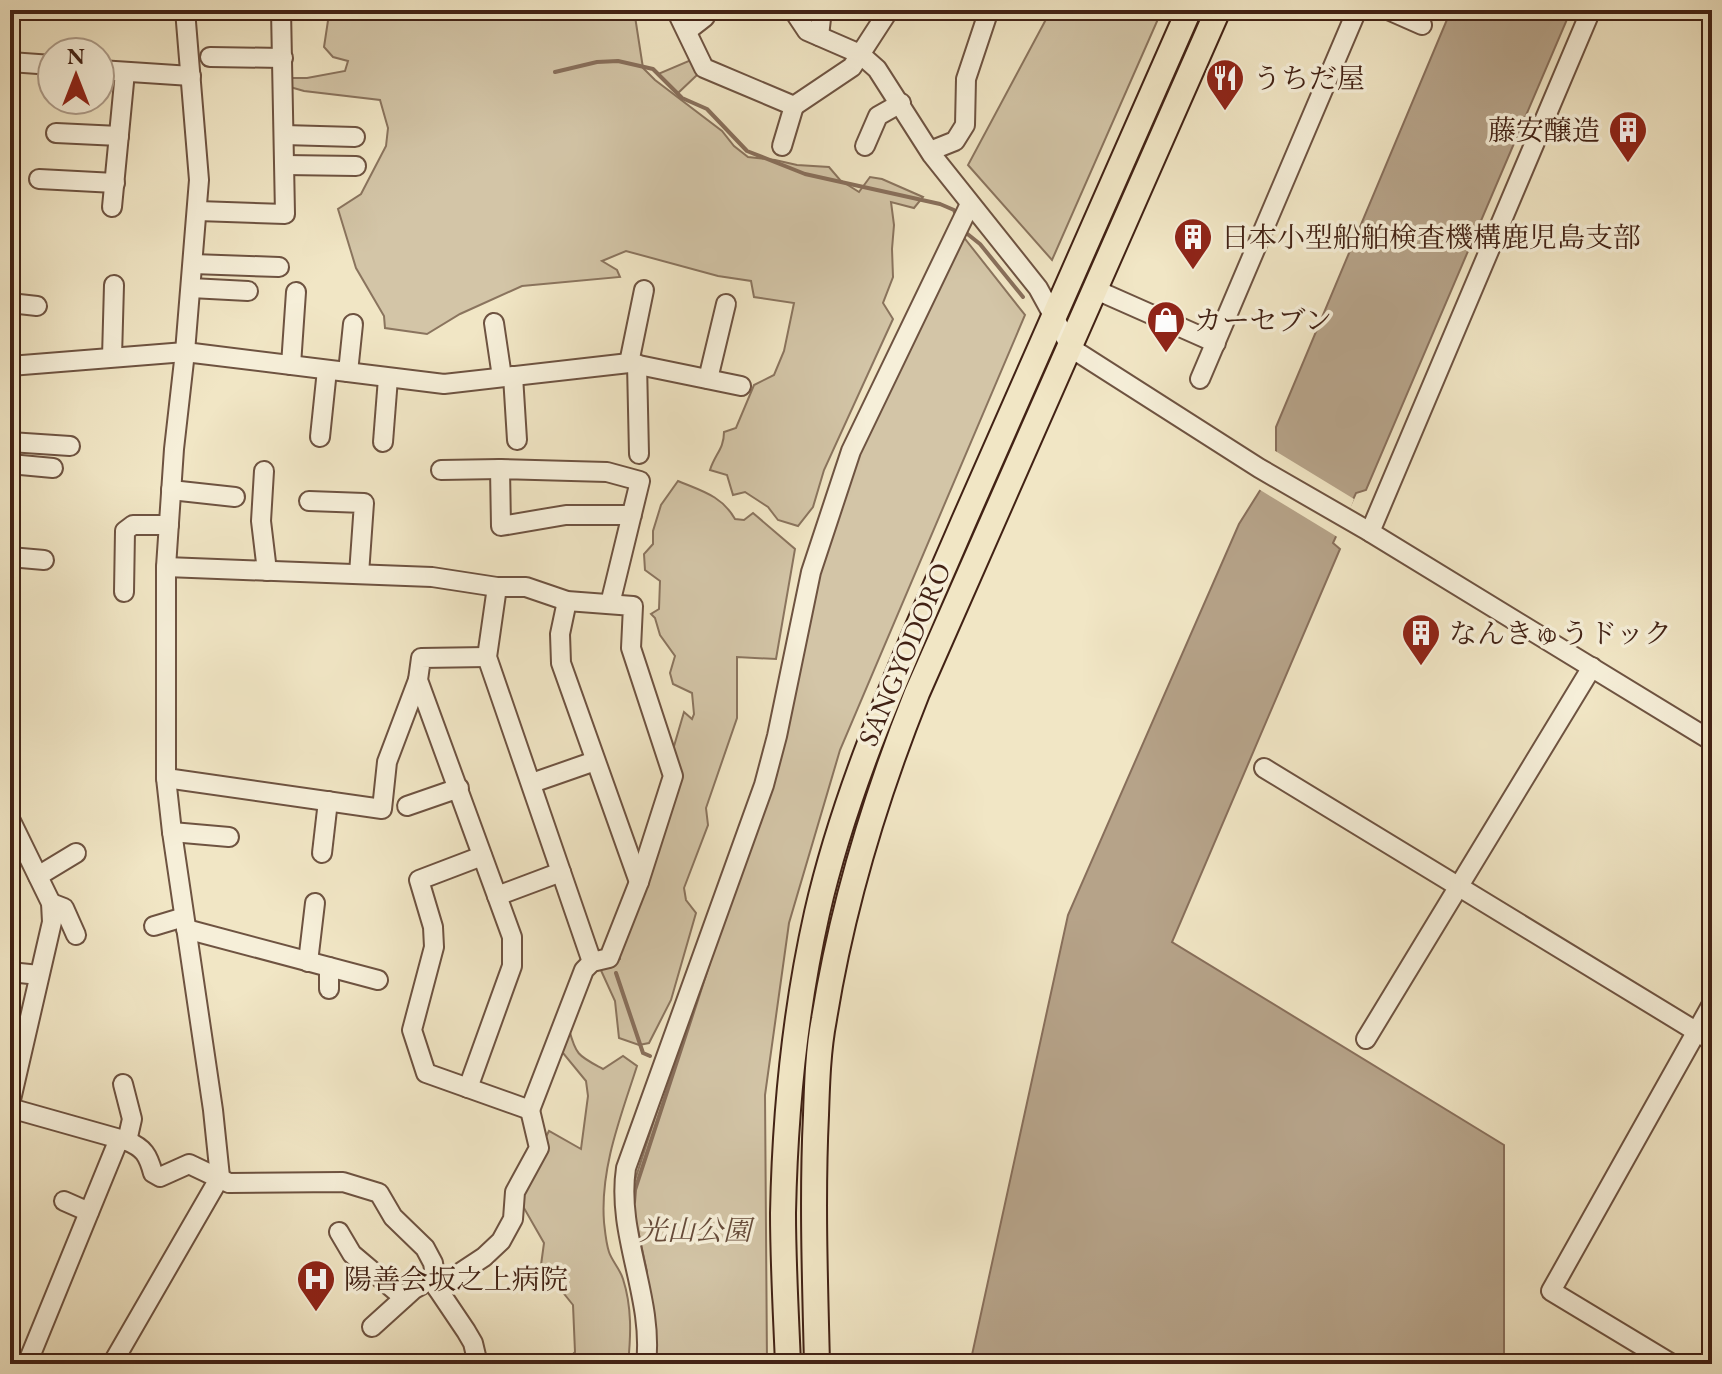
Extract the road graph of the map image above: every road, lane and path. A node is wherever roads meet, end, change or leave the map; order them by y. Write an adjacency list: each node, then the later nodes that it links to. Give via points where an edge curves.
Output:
1 (185, 10): 24 (street)
2 (281, 10): 19 (street)
3 (676, 10): 15 (street)
4 (793, 10): 16 (street, via 807,31)
5 (822, 10): 16 (street)
6 (889, 10): 17 (street)
7 (989, 10): 33 (street, via 966,79 965,125 955,141)
8 (1189, 10): 52 (main road, SANGYODORO)
9 (1218, 10): 45 (main road, SANGYODORO)
10 (1357, 10): 55 (street)
11 (1388, 10): 14 (street)
12 (1591, 10): 86 (street)
13 (705, 17): 15 (street)
14 (1422, 25)
15 (687, 31): 26 (street, via 704,68)
16 (819, 36): 17 (street)
17 (860, 54): 25 (street); 26 (street, via 852,67)
18 (210, 57): 19 (street)
19 (283, 58): 28 (street)
20 (10, 62): 21 (street)
21 (36, 64)
22 (116, 71): 23 (street)
23 (125, 72): 24 (street); 29 (street)
24 (191, 76): 39 (street)
25 (901, 103): 32 (street, via 878,116); 33 (street)
26 (794, 106): 31 (street)
27 (56, 133): 29 (street)
28 (284, 135): 30 (street); 34 (street)
29 (119, 136): 37 (street)
30 (355, 137)
31 (782, 146)
32 (865, 146)
33 (930, 151): 40 (street)
34 (285, 165): 35 (street); 39 (street, via 285,214)
35 (356, 166)
36 (39, 179): 37 (street)
37 (115, 183): 38 (street)
38 (112, 207)
39 (198, 211): 41 (street)
40 (964, 215): 52 (street, via 1038,288); 150 (street, via 851,451 811,572 764,785 626,1168 623,1209 646,1314)
41 (193, 264): 42 (street); 44 (street)
42 (279, 267)
43 (114, 285): 58 (street)
44 (191, 288): 47 (street); 57 (street)
45 (1094, 289): 55 (street); 56 (main road, SANGYODORO)
46 (644, 290): 59 (street)
47 (248, 291)
48 (296, 292): 60 (street)
49 (14, 300): 51 (street)
50 (726, 304): 66 (street)
51 (37, 306)
52 (1052, 314): 56 (street); 151 (main road, SANGYODORO, via 857,775 817,913 798,1019 786,1137)
53 (494, 323): 64 (street)
54 (353, 324): 63 (street)
55 (1216, 343): 67 (street)
56 (1071, 348): 86 (street); 152 (main road, SANGYODORO, via 917,693 857,863 823,1020 817,1086)
57 (185, 352): 58 (street); 60 (street); 81 (street)
58 (112, 357): 61 (street)
59 (633, 363): 64 (street); 66 (street); 75 (street)
60 (291, 365): 62 (street)
61 (10, 366): 68 (street)
62 (327, 370): 63 (street); 70 (street)
63 (348, 372): 65 (street)
64 (507, 377): 65 (street, via 444,384); 71 (street)
65 (388, 378): 73 (street)
66 (708, 379): 69 (street)
67 (1200, 379)
68 (10, 382)
69 (741, 386)
70 (320, 437)
71 (517, 440)
72 (10, 442): 74 (street)
73 (383, 442)
74 (70, 446)
75 (639, 454)
76 (10, 464): 77 (street)
77 (53, 468)
78 (500, 469): 79 (street); 84 (street, via 607,472 640,481); 84 (street, via 501,526 566,515)
79 (441, 470)
80 (264, 471): 90 (street, via 261,521)
81 (171, 490): 82 (street); 85 (street)
82 (235, 497)
83 (309, 501): 91 (street, via 364,503)
84 (632, 515): 95 (street)
85 (169, 525): 89 (street); 93 (street, via 133,525 125,531)
86 (1362, 528): 97 (street)
87 (10, 557): 88 (street)
88 (44, 560)
89 (166, 567): 90 (street); 102 (street)
90 (267, 571): 91 (street)
91 (359, 574): 92 (street)
92 (497, 587): 94 (street, via 526,587); 96 (street)
93 (124, 592)
94 (567, 601): 95 (street); 100 (street, via 561,663)
95 (610, 604): 116 (street, via 633,606 631,648 673,776)
96 (487, 657): 98 (street, via 421,658); 103 (street)
97 (1592, 667): 99 (street); 117 (street)
98 (418, 680): 104 (street); 105 (street, via 387,762 382,809)
99 (1712, 741)
100 (595, 761): 103 (street); 116 (street)
101 (1264, 768): 117 (street)
102 (166, 778): 105 (street); 108 (street)
103 (532, 783): 115 (street)
104 (459, 788): 106 (street); 112 (street)
105 (328, 801): 111 (street)
106 (407, 806)
107 (10, 819): 114 (street)
108 (172, 832): 109 (street); 121 (street)
109 (229, 837)
110 (76, 853): 114 (street)
111 (322, 853)
112 (482, 856): 118 (street); 136 (street, via 419,880 434,947 412,1030 426,1073)
113 (10, 863): 114 (street)
114 (35, 869): 119 (street)
115 (561, 872): 118 (street); 125 (street)
116 (639, 882): 125 (street, via 609,958)
117 (1458, 887): 132 (street); 133 (street)
118 (497, 896): 136 (street, via 512,937 512,966)
119 (51, 903): 123 (street, via 64,908); 128 (street, via 52,922)
120 (315, 903): 124 (street)
121 (185, 923): 122 (street); 124 (street); 140 (street)
122 (154, 926)
123 (76, 935)
124 (308, 962): 126 (street)
125 (592, 962): 138 (street, via 584,970)
126 (329, 967): 129 (street); 130 (street)
127 (10, 972): 128 (street)
128 (39, 975): 134 (street)
129 (378, 980)
130 (329, 989)
131 (1712, 1004): 132 (street)
132 (1704, 1036): 153 (street, via 1551,1291)
133 (1366, 1039)
134 (17, 1041): 137 (street)
135 (123, 1084): 139 (street, via 132,1119)
136 (468, 1088): 138 (street)
137 (10, 1110): 139 (street)
138 (530, 1110): 144 (street, via 539,1148 515,1192 513,1219 484,1257)
139 (123, 1140): 140 (street, via 142,1147 160,1177 189,1164); 142 (street)
140 (220, 1177): 144 (street, via 229,1183 343,1182 379,1193 393,1217 425,1248); 148 (street)
141 (64, 1201): 142 (street)
142 (89, 1212): 147 (street)
143 (339, 1232): 145 (street, via 352,1254)
144 (436, 1283): 145 (street); 149 (street, via 473,1343)
145 (404, 1298): 146 (street)
146 (372, 1327)
147 (27, 1364)
148 (112, 1364)
149 (478, 1364)
150 (646, 1364)
151 (788, 1364)
152 (817, 1364)
153 (1672, 1364)

